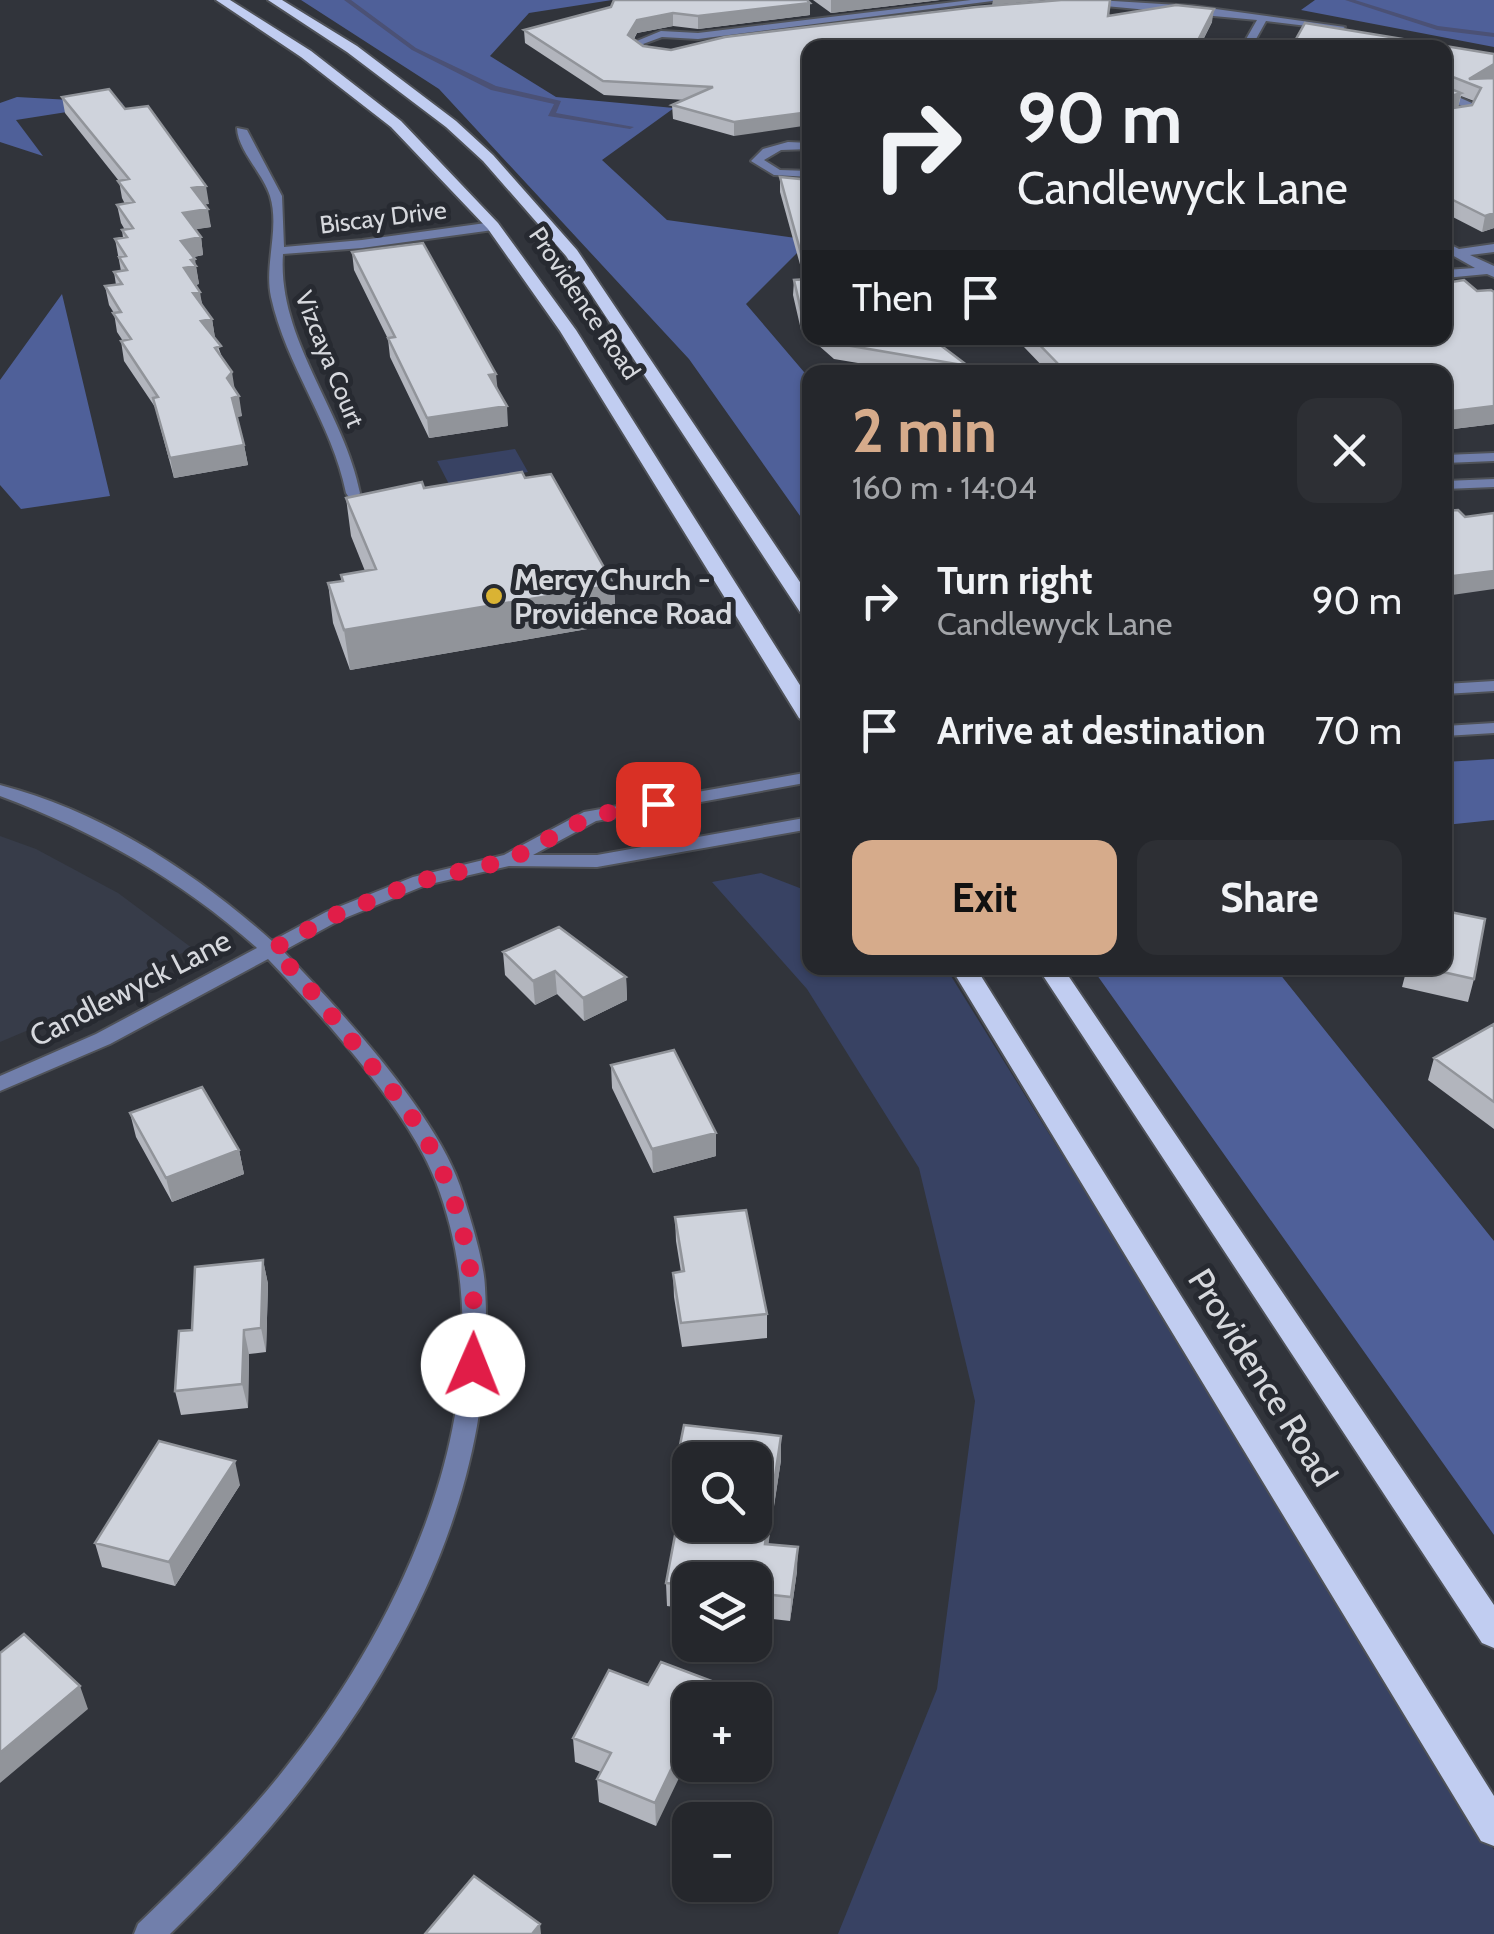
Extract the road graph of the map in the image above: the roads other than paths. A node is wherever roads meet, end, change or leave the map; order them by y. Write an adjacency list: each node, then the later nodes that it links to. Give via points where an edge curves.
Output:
1 (222, 0): 22 (main road, Providence Road, via 396,124)
2 (274, 0): 35 (main road, Providence Road, via 352,49 488,158 560,240)
3 (837, 0): 8 (street)
4 (995, 0): 8 (street)
5 (1077, 3): 9 (street)
6 (810, 7): 10 (street)
7 (1003, 10): 11 (street)
8 (858, 15): 10 (street); 11 (street)
9 (1263, 17): 12 (street); 15 (street)
10 (826, 19): 13 (street); 14 (street)
11 (873, 26): 13 (street)
12 (1340, 27)
13 (841, 30): 14 (street, via 711,47)
14 (698, 36): 16 (street, via 661,34 637,43 641,52)
15 (1250, 40)
16 (665, 57)
17 (1452, 97): 18 (street, via 1470,106)
18 (1452, 117)
19 (241, 130): 24 (street, Vizcaya Court, via 278,204)
20 (802, 146): 21 (street, via 772,148 757,161 778,173)
21 (802, 174)
22 (493, 226): 24 (street, Biscay Drive); 38 (main road, Providence Road, via 578,347)
23 (1494, 248): 25 (street)
24 (277, 251): 34 (street, Vizcaya Court, via 278,297 304,370 349,460)
25 (1452, 251)
26 (1452, 252): 27 (street)
27 (1493, 271): 28 (street)
28 (1452, 274)
29 (1494, 456): 30 (street)
30 (1465, 458): 31 (street); 32 (street)
31 (1452, 459)
32 (1490, 483): 33 (street)
33 (1452, 486)
34 (353, 493)
35 (802, 600)
36 (1494, 686): 37 (street)
37 (1452, 689)
38 (802, 705)
39 (1494, 728): 40 (street)
40 (1452, 731)
41 (802, 778): 44 (street, Candlewyck Lane, via 591,816)
42 (0, 790): 45 (street, via 106,833 178,874)
43 (802, 823): 44 (street, Candlewyck Lane, via 597,861)
44 (509, 860): 45 (street, Candlewyck Lane, via 420,881)
45 (273, 949): 48 (street, Candlewyck Lane); 51 (street, via 416,1122 448,1185 469,1257 476,1336 468,1423 422,1570 366,1680 239,1848)
46 (968, 975): 50 (main road, Providence Road)
47 (1055, 975): 49 (main road, Providence Road)
48 (0, 1084)
49 (1494, 1633)
50 (1494, 1829)
51 (149, 1934)

